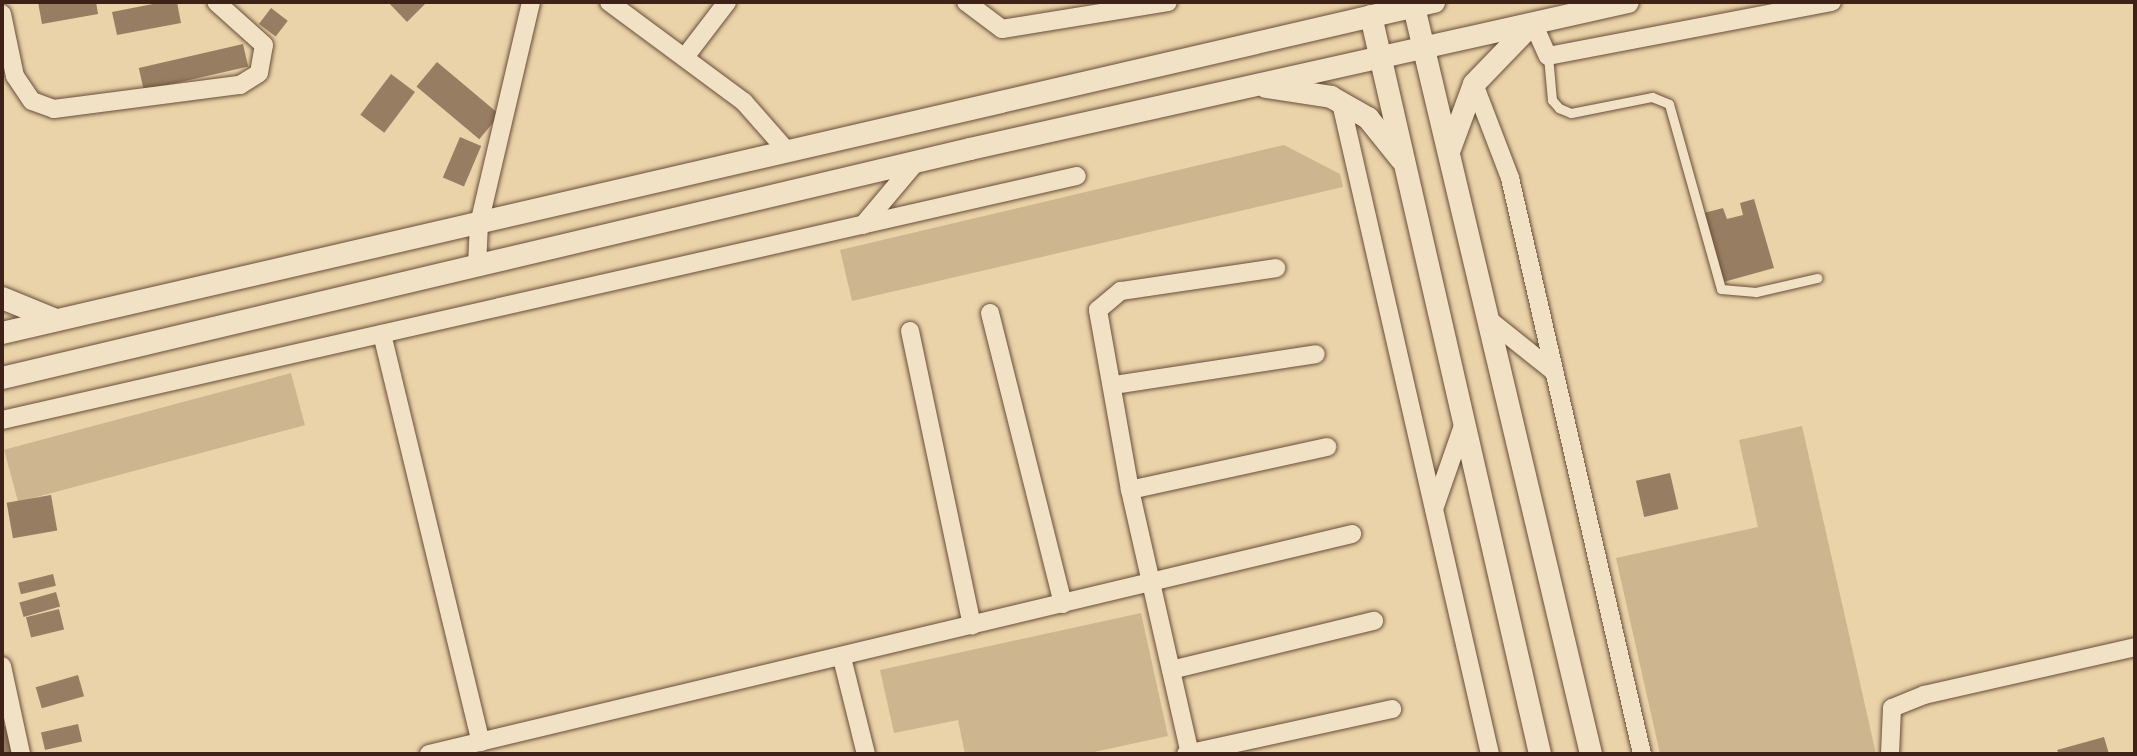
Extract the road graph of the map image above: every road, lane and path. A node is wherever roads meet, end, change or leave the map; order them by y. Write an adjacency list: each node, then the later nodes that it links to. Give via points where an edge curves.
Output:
1 (216, 2): 11 (street, via 264,45 259,73 240,85 54,109 32,101 15,76)
2 (531, 2): 25 (street)
3 (609, 2): 15 (street)
4 (727, 2): 15 (street)
5 (966, 2): 6 (street, via 1002,29)
6 (1168, 2)
7 (1628, 2): 12 (street)
8 (1832, 2): 14 (street)
9 (1424, 4): 10 (street); 13 (street)
10 (1383, 10): 16 (street); 20 (street)
11 (2, 14)
12 (1533, 23): 13 (street); 14 (street); 17 (street)
13 (1423, 48): 16 (street); 21 (street)
14 (1548, 56): 29 (lane, via 1552,100 1571,113 1652,97 1669,104 1721,289 1756,292)
15 (685, 57): 20 (street, via 744,102)
16 (1381, 58): 18 (street); 23 (street)
17 (1474, 84): 21 (street); 38 (street, via 1510,178)
18 (1258, 85): 19 (street); 22 (street)
19 (1341, 103): 23 (street, via 1368,118); 45 (street)
20 (788, 152): 25 (street)
21 (1449, 154): 32 (street)
22 (916, 162): 26 (street); 27 (street)
23 (1405, 163): 42 (street)
24 (1077, 176): 26 (street)
25 (479, 224): 27 (street); 33 (street)
26 (863, 225): 36 (street)
27 (477, 266): 39 (street)
28 (1276, 268): 40 (street, via 1121,291 1104,300 1098,310)
29 (1817, 278)
30 (2, 298): 33 (street)
31 (990, 313): 48 (street)
32 (1488, 319): 38 (street); 63 (street)
33 (57, 321): 35 (street)
34 (910, 331): 50 (street)
35 (2, 333)
36 (382, 334): 41 (street); 56 (street)
37 (1316, 354): 40 (street)
38 (1552, 370): 64 (street)
39 (2, 378)
40 (1114, 385): 44 (street)
41 (2, 420)
42 (1464, 423): 45 (street); 62 (street)
43 (1327, 447): 44 (street)
44 (1130, 490): 47 (street)
45 (1434, 509): 61 (street)
46 (1352, 534): 47 (street)
47 (1152, 583): 48 (street); 54 (street)
48 (1063, 604): 50 (street)
49 (1374, 621): 54 (street)
50 (972, 626): 52 (street)
51 (2135, 647): 65 (street, via 1924,695 1892,708)
52 (842, 658): 56 (street); 59 (street)
53 (2, 666): 57 (street)
54 (1171, 670): 60 (street)
55 (1392, 709): 60 (street)
56 (481, 742): 58 (street)
57 (21, 754)
58 (429, 754)
59 (866, 754)
60 (1189, 754)
61 (1490, 754)
62 (1540, 754)
63 (1591, 754)
64 (1642, 754)
65 (1890, 754)

